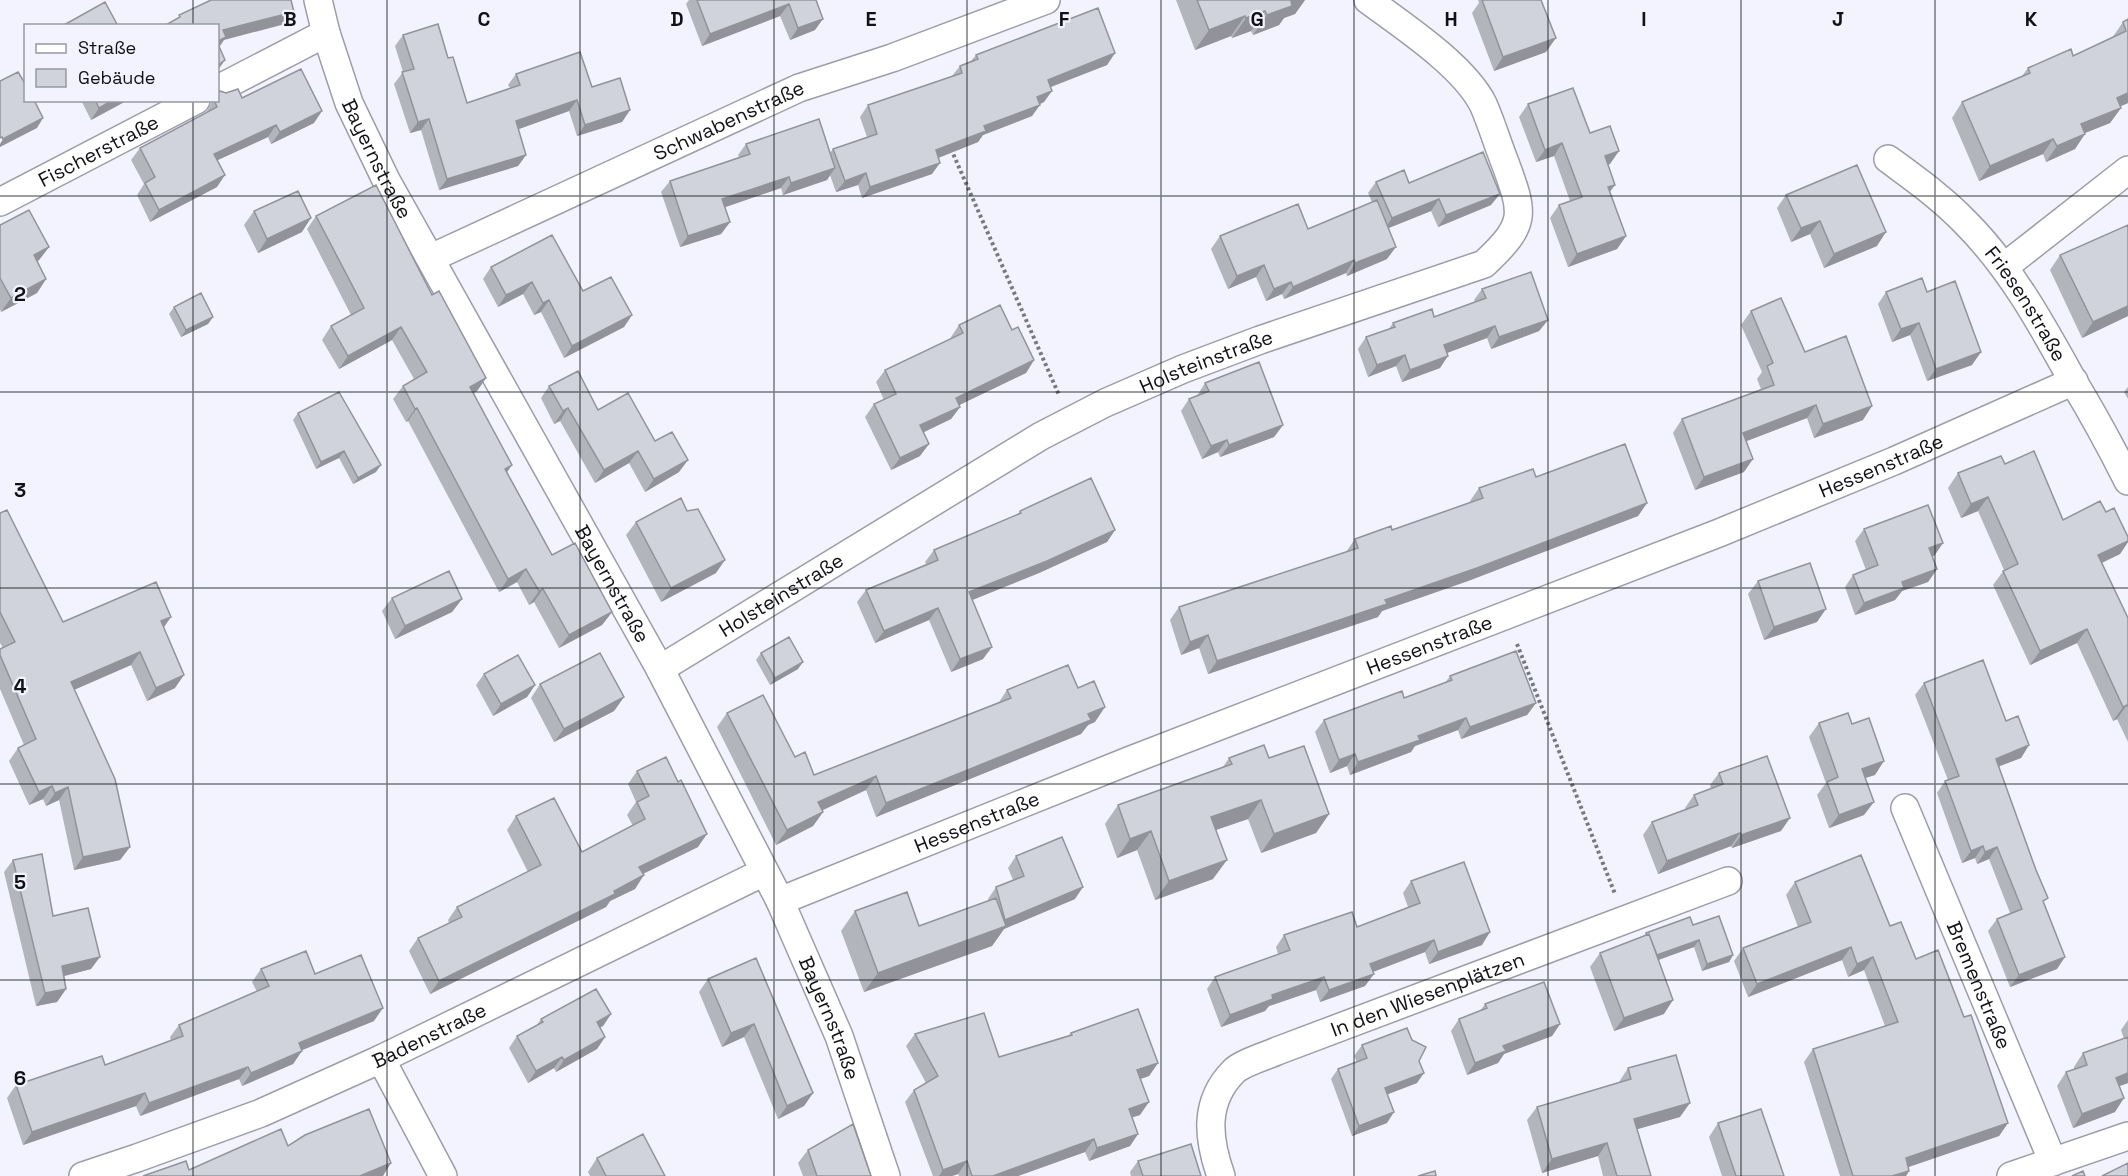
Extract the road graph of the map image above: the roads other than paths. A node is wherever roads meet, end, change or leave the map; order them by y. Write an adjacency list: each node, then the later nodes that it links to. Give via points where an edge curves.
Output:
1 (318, 0): 4 (street, Bayernstraße)
2 (1368, 0): 14 (street, Holsteinstraße, via 1460,74 1482,103 1519,201 1517,224 1504,245 1484,264 1260,340 1070,420)
3 (1039, 1): 10 (street, Schwabenstraße, via 892,58 799,88)
4 (326, 33): 5 (street); 10 (street, Bayernstraße, via 349,103 386,180)
5 (219, 89)
6 (192, 102): 9 (street, Fischerstraße)
7 (1887, 159): 11 (street, Friesenstraße, via 1928,188)
8 (2128, 170): 11 (street)
9 (0, 202)
10 (431, 258): 14 (street, Bayernstraße)
11 (2004, 267): 12 (street, Friesenstraße)
12 (2074, 381): 13 (street, Friesenstraße); 18 (street, Hessenstraße, via 1741,524)
13 (2128, 481)
14 (660, 669): 16 (street, Bayernstraße)
15 (1905, 808): 21 (street, Bremenstraße)
16 (764, 872): 18 (street, Bayernstraße); 19 (street, Badenstraße)
17 (1728, 881): 25 (street, In den Wiesenplätzen, via 1235,1070 1219,1093 1209,1123 1212,1151)
18 (780, 901): 24 (street, Bayernstraße, via 838,1035)
19 (381, 1059): 22 (street, Badenstraße, via 261,1113); 23 (street)
20 (2128, 1136): 21 (street)
21 (2053, 1162): 26 (street)
22 (83, 1176)
23 (443, 1176)
24 (886, 1176)
25 (1221, 1176)
26 (2011, 1176)

